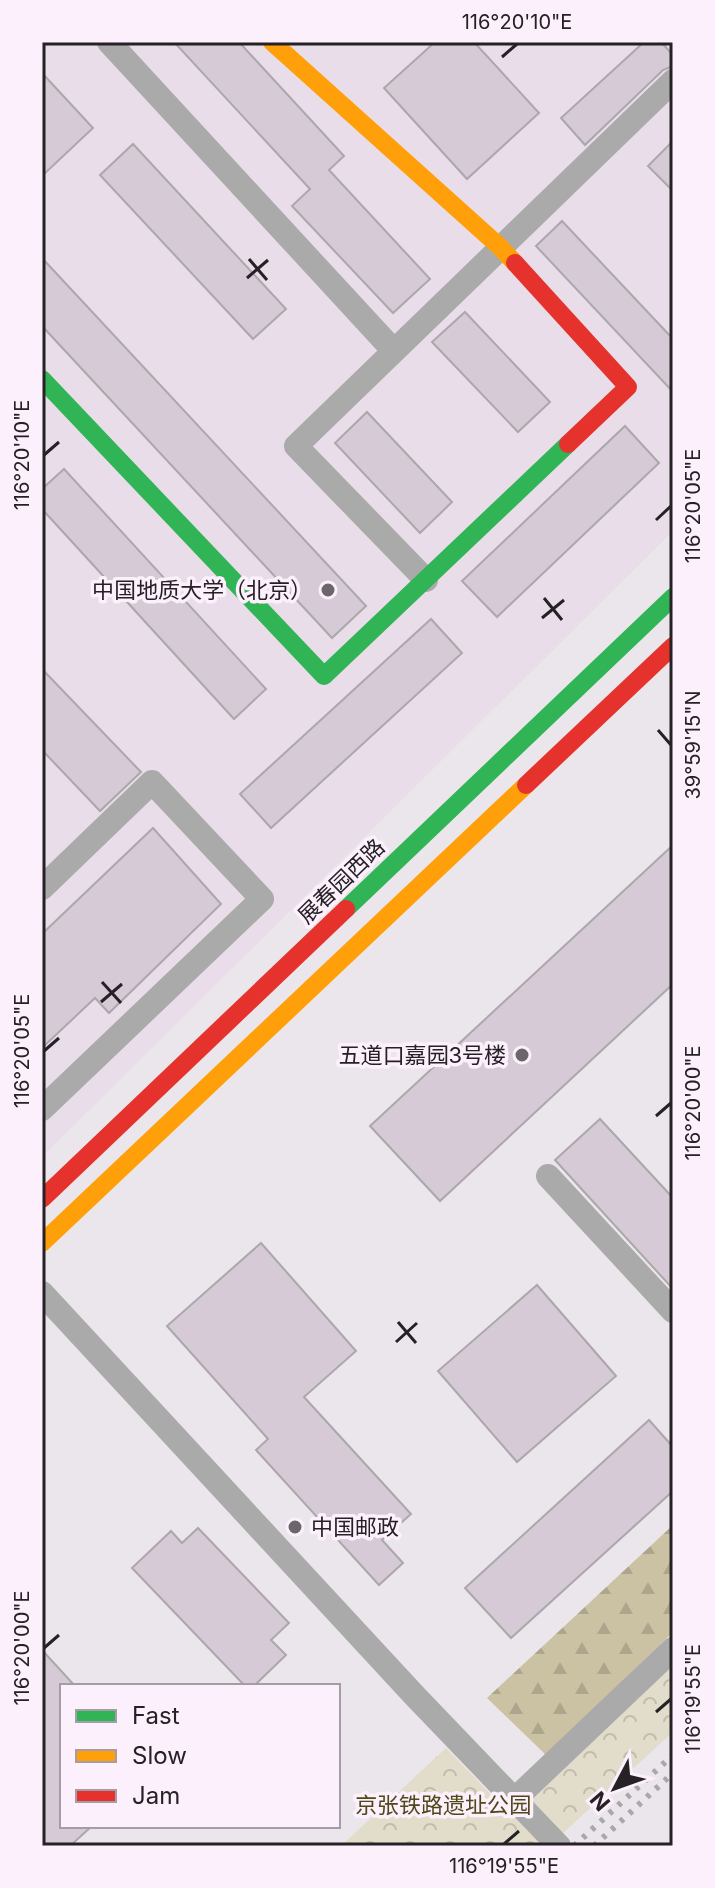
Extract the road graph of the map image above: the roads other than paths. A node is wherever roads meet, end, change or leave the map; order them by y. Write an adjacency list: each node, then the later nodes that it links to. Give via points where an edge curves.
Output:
1 (109, 42): 5 (street)
2 (272, 42): 4 (main road)
3 (673, 81): 4 (street)
4 (500, 247): 5 (street); 7 (main road, via 628,387)
5 (394, 351): 7 (street, via 296,446)
6 (42, 379): 7 (main road, via 324,676)
7 (426, 580)
8 (673, 597): 13 (main road, 展春园西路)
9 (673, 646): 14 (main road)
10 (42, 888): 11 (street, via 152,782 262,899)
11 (42, 1109)
12 (548, 1176): 16 (street)
13 (42, 1199)
14 (42, 1243)
15 (42, 1293): 18 (street)
16 (673, 1311)
17 (673, 1649): 18 (street)
18 (514, 1800): 19 (street)
19 (559, 1846)

